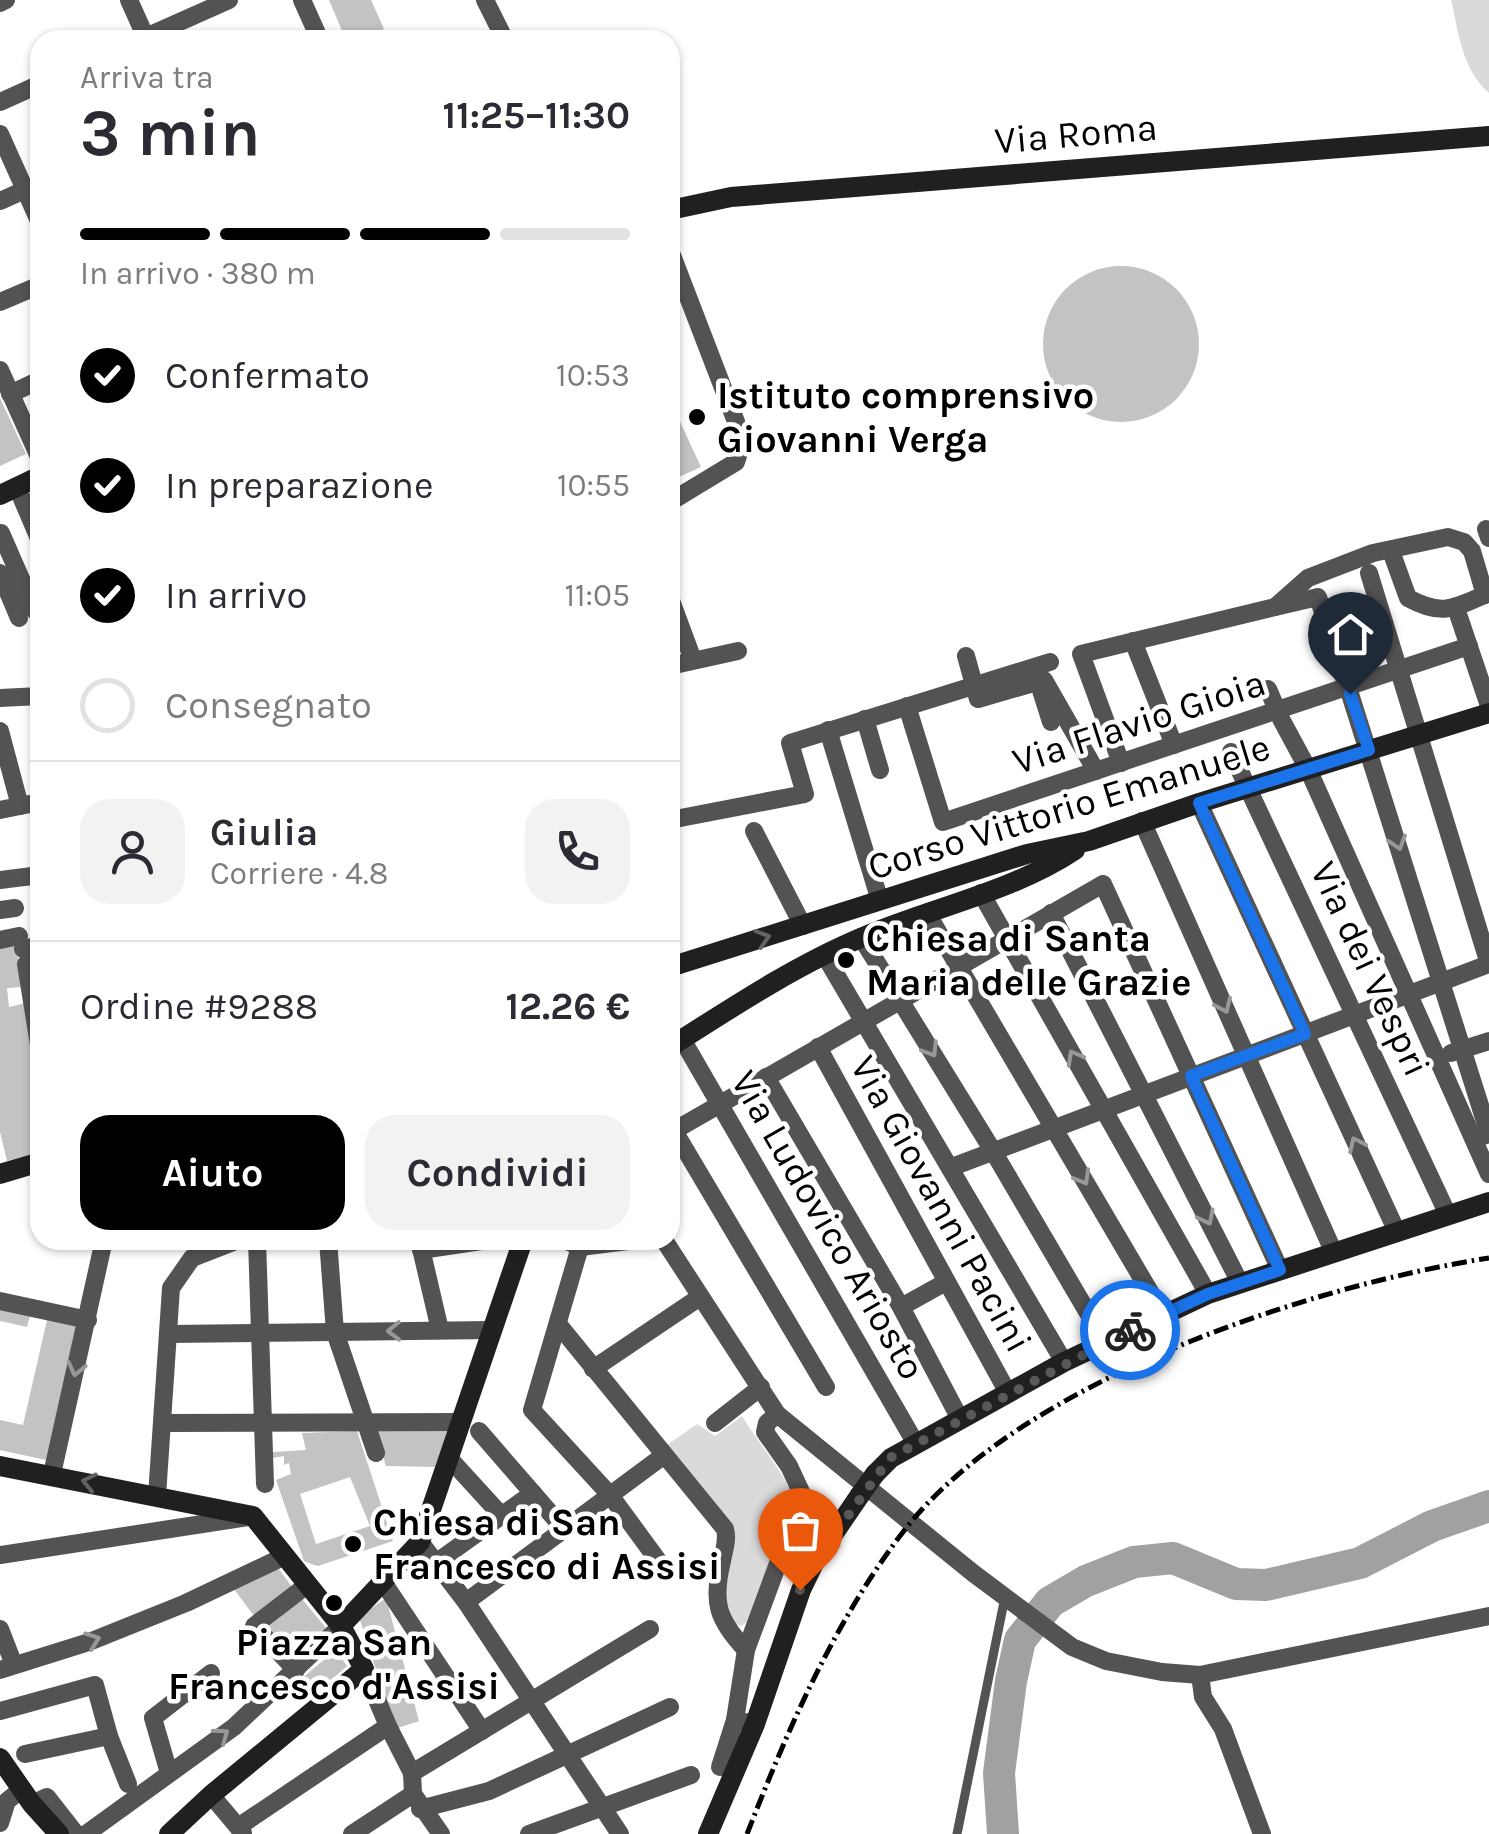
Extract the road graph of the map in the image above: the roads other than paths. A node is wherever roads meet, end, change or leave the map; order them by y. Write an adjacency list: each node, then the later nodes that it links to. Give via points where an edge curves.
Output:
1 (129, 0): 5 (street)
2 (229, 0): 6 (street)
3 (302, 0): 7 (street)
4 (485, 0): 8 (street)
5 (141, 30)
6 (164, 30)
7 (316, 30)
8 (501, 30)
9 (30, 88): 10 (street)
10 (0, 102)
11 (0, 134): 13 (street)
12 (1489, 136): 16 (street, Via Roma, via 731,198)
13 (30, 183)
14 (30, 187): 15 (street)
15 (0, 200)
16 (680, 208)
17 (680, 276): 25 (street, via 743,440 736,462)
18 (30, 289): 19 (street)
19 (0, 302)
20 (0, 370): 22 (street)
21 (30, 385): 22 (street)
22 (10, 394): 23 (street)
23 (30, 438)
24 (9, 491): 26 (street)
25 (680, 496)
26 (30, 513)
27 (30, 522): 28 (street)
28 (1, 534): 37 (street)
29 (1391, 551): 32 (street, via 1448,537 1464,542); 33 (street); 34 (street, via 1308,578)
30 (0, 573): 38 (street)
31 (1368, 573): 35 (street)
32 (1487, 594): 36 (street)
33 (1408, 598): 35 (street); 36 (street, via 1440,611)
34 (1274, 607): 42 (street); 53 (street, via 1318,597)
35 (1380, 608): 49 (street)
36 (1456, 608): 43 (street)
37 (30, 609)
38 (30, 611)
39 (30, 612): 40 (street)
40 (0, 626)
41 (680, 626): 46 (street)
42 (1132, 641): 64 (street); 67 (street, via 1081,654)
43 (1469, 646): 49 (street, Via Flavio Gioia); 57 (street)
44 (738, 651): 46 (street)
45 (966, 656): 51 (street)
46 (692, 660): 48 (street)
47 (1050, 662): 51 (street)
48 (680, 663)
49 (1399, 670): 53 (street, Via Flavio Gioia); 63 (street)
50 (1038, 682): 51 (street, via 978,699); 60 (street); 70 (street, via 1044,680)
51 (974, 684): 56 (street)
52 (1268, 689): 58 (street)
53 (1348, 690): 58 (street, Via Flavio Gioia); 65 (street)
54 (30, 696): 55 (street)
55 (0, 698)
56 (906, 706): 59 (street); 70 (street, Via Flavio Gioia, via 943,822)
57 (1489, 710): 63 (street, Corso Vittorio Emanuele)
58 (1279, 714): 64 (street, Via Flavio Gioia); 68 (street)
59 (865, 719): 61 (street); 69 (street)
60 (1050, 722)
61 (828, 730): 76 (street, via 790,743 805,794); 83 (street)
62 (0, 731): 74 (street)
63 (1419, 735): 65 (street, Corso Vittorio Emanuele); 92 (street)
64 (1174, 745): 67 (street, Via Flavio Gioia)
65 (1369, 750): 68 (street, Corso Vittorio Emanuele); 94 (street, one-way to 94)
66 (1232, 752): 71 (street, Via dei Vespri)
67 (1121, 762): 70 (street, Via Flavio Gioia)
68 (1308, 769): 71 (street, Corso Vittorio Emanuele); 96 (street)
69 (880, 770)
70 (1096, 771)
71 (1250, 787): 72 (street, Corso Vittorio Emanuele); 98 (street, Via dei Vespri)
72 (1199, 803): 77 (street, Corso Vittorio Emanuele); 100 (street)
73 (30, 804): 74 (street)
74 (20, 806): 75 (street)
75 (0, 810)
76 (680, 818)
77 (1142, 821): 79 (street, Corso Vittorio Emanuele); 106 (street, one-way to 106)
78 (754, 832): 86 (street)
79 (1089, 841): 82 (street); 83 (street, Corso Vittorio Emanuele)
80 (30, 876): 81 (street)
81 (0, 880)
82 (982, 893): 84 (street); 88 (street)
83 (880, 902): 86 (street, Corso Vittorio Emanuele)
84 (927, 913): 87 (street); 93 (street)
85 (1052, 913): 88 (street); 108 (street, via 1102,884); 110 (street)
86 (804, 926): 91 (street, Corso Vittorio Emanuele, one-way to 86)
87 (861, 938): 90 (street); 97 (street)
88 (1007, 938): 93 (street); 112 (street, one-way to 88)
89 (22, 947): 95 (street)
90 (825, 956): 99 (street); 101 (street)
91 (680, 964)
92 (1489, 964): 94 (street)
93 (958, 966): 97 (street); 114 (street)
94 (1442, 982): 96 (street); 105 (street)
95 (30, 993)
96 (1409, 995): 98 (street); 107 (street)
97 (900, 1000): 99 (street); 117 (street, one-way to 117)
98 (1356, 1014): 100 (street); 123 (street, Via dei Vespri)
99 (864, 1020): 103 (street); 119 (street)
100 (1305, 1034): 106 (street); 124 (street, one-way to 100)
101 (680, 1041)
102 (1489, 1041): 105 (street)
103 (818, 1047): 109 (street); 135 (street, Via Giovanni Pacini)
104 (680, 1048): 111 (street, Via Ludovico Ariosto)
105 (1462, 1049): 107 (street); 115 (street)
106 (1246, 1056): 108 (street); 133 (street)
107 (1437, 1058): 115 (street)
108 (1191, 1076): 110 (street); 134 (street)
109 (766, 1077): 111 (street); 140 (street)
110 (1144, 1094): 112 (street); 136 (street, one-way to 136)
111 (720, 1103): 113 (street); 162 (street, Via Ludovico Ariosto)
112 (1104, 1110): 114 (street); 137 (street)
113 (680, 1124)
114 (1054, 1128): 117 (street); 141 (street, one-way to 141)
115 (1481, 1136): 121 (street)
116 (680, 1144): 153 (street)
117 (993, 1151): 119 (street); 149 (street)
118 (30, 1164): 120 (street)
119 (952, 1167): 150 (street)
120 (0, 1172)
121 (1489, 1174)
122 (1489, 1202): 123 (street)
123 (1448, 1215): 124 (street)
124 (1397, 1232): 133 (street)
125 (102, 1250): 142 (street)
126 (212, 1250): 148 (street, via 192,1258 171,1288)
127 (258, 1250): 146 (street)
128 (329, 1250): 147 (street)
129 (421, 1250): 144 (street)
130 (519, 1250): 145 (street)
131 (574, 1250): 143 (street)
132 (670, 1250): 138 (street)
133 (1334, 1253): 134 (street)
134 (1280, 1270): 136 (street)
135 (946, 1282): 140 (street); 154 (street, Via Giovanni Pacini)
136 (1240, 1282): 137 (street)
137 (1208, 1294): 141 (street)
138 (700, 1297): 151 (street); 152 (street)
139 (0, 1301): 142 (street)
140 (900, 1307): 156 (street)
141 (1163, 1314): 149 (street)
142 (88, 1320): 167 (street, one-way to 167)
143 (558, 1324): 151 (street); 170 (street, via 532,1410)
144 (440, 1330): 145 (street); 147 (street, one-way to 147)
145 (491, 1330): 161 (street)
146 (260, 1332): 147 (street); 148 (street); 158 (street)
147 (335, 1332): 157 (street)
148 (168, 1334): 159 (street)
149 (1105, 1342): 150 (street)
150 (1064, 1362): 154 (street)
151 (593, 1369): 164 (street)
152 (761, 1387): 155 (street); 160 (street)
153 (826, 1387)
154 (1008, 1393): 156 (street)
155 (777, 1414): 183 (street); 188 (street, via 765,1432 803,1496)
156 (960, 1419): 162 (street)
157 (366, 1421): 158 (street); 161 (street); 163 (street)
158 (263, 1422): 159 (street); 168 (street)
159 (162, 1423): 171 (street)
160 (716, 1423)
161 (470, 1426): 165 (street); 169 (street)
162 (916, 1444): 197 (street, bridge, via 875,1474 815,1561)
163 (376, 1453)
164 (663, 1456): 170 (street); 188 (street, via 724,1529 716,1598 727,1630)
165 (450, 1458): 172 (street); 175 (street)
166 (0, 1466): 167 (street)
167 (52, 1474): 171 (street, one-way to 167)
168 (266, 1484)
169 (533, 1493): 172 (street); 174 (street)
170 (610, 1495): 174 (street); 179 (street)
171 (158, 1496): 173 (street)
172 (501, 1515): 178 (street)
173 (253, 1516): 176 (street); 177 (street)
174 (564, 1529): 182 (street)
175 (420, 1542): 178 (street); 180 (street)
176 (0, 1555)
177 (285, 1556): 181 (street); 189 (street, one-way to 177, via 186,1603)
178 (437, 1562): 182 (street)
179 (662, 1566)
180 (384, 1582): 187 (street); 199 (street)
181 (306, 1585): 187 (street); 191 (street, via 254,1626)
182 (466, 1602): 194 (street)
183 (1012, 1602): 193 (street, via 1072,1648 1106,1661); 225 (lane)
184 (1489, 1616): 193 (street)
185 (0, 1628): 189 (street)
186 (650, 1629): 194 (street)
187 (336, 1631): 190 (street); 191 (street)
188 (746, 1650): 197 (street)
189 (7, 1668)
190 (364, 1669): 198 (street); 209 (street)
191 (296, 1670): 205 (street, one-way to 191, via 234,1728)
192 (211, 1673): 205 (street, via 152,1718)
193 (1200, 1675): 226 (street, via 1202,1698 1224,1729)
194 (531, 1703): 199 (street); 202 (street)
195 (670, 1707): 202 (street)
196 (0, 1710): 200 (street, via 95,1684)
197 (745, 1722): 204 (street); 224 (street)
198 (388, 1726): 206 (street); 214 (street)
199 (482, 1731): 206 (street)
200 (110, 1736): 201 (street); 208 (street)
201 (26, 1754)
202 (567, 1754): 211 (street, via 489,1791); 212 (street)
203 (0, 1758): 210 (street)
204 (720, 1767)
205 (169, 1773): 219 (street)
206 (412, 1774): 211 (street)
207 (692, 1776): 212 (street)
208 (128, 1784)
209 (211, 1795): 214 (street); 220 (street)
210 (27, 1796): 213 (street, via 7,1800); 217 (street); 218 (street, via 47,1797)
211 (416, 1802): 215 (street); 221 (street)
212 (605, 1809): 222 (street); 223 (street)
213 (0, 1824): 216 (street)
214 (241, 1830)
215 (434, 1832)
216 (3, 1834)
217 (59, 1834)
218 (76, 1834)
219 (86, 1834)
220 (170, 1834)
221 (352, 1834)
222 (529, 1834)
223 (620, 1834)
224 (708, 1834)
225 (956, 1834)
226 (1262, 1834)

